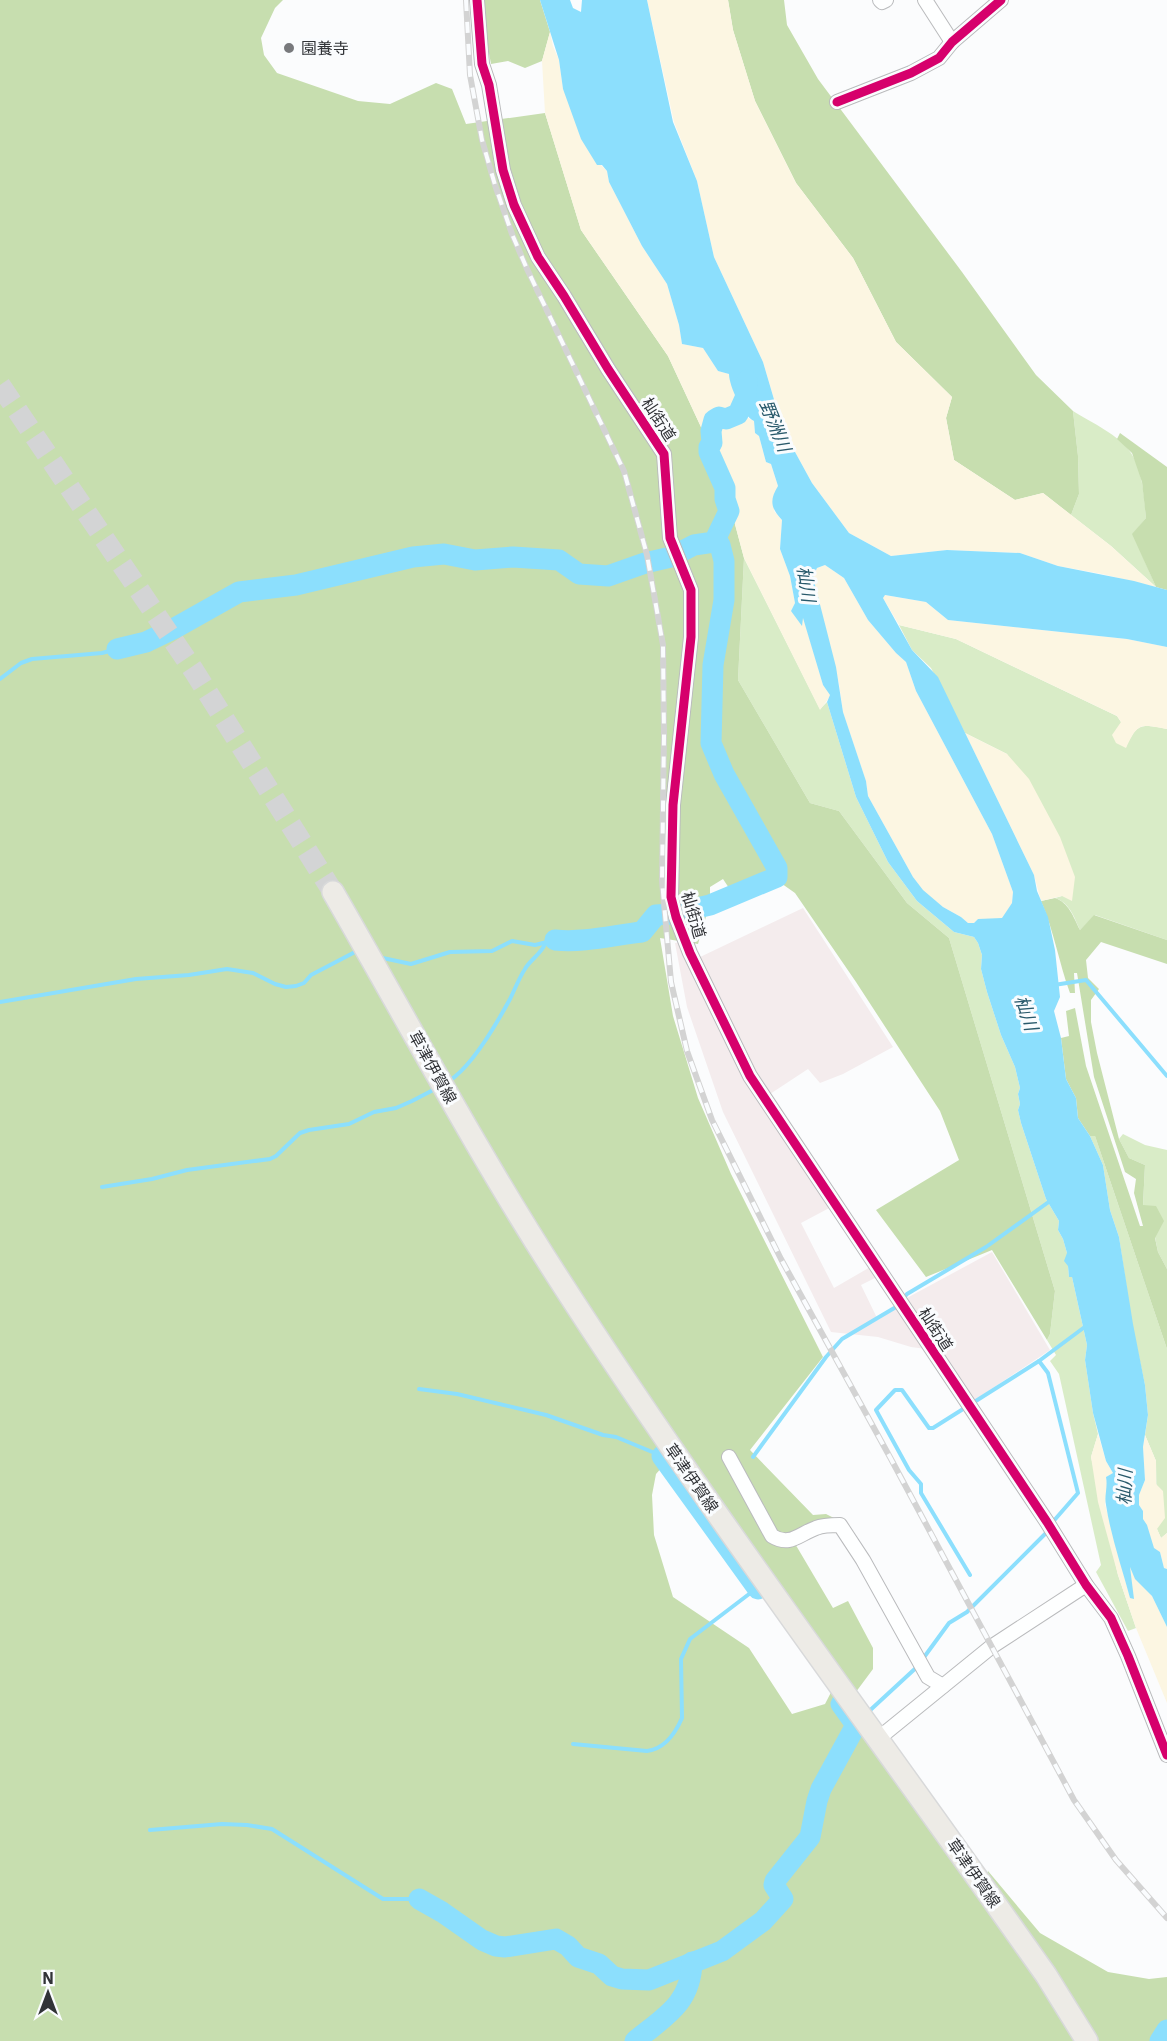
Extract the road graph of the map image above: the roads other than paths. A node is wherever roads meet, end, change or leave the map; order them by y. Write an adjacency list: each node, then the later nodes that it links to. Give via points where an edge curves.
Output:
1 (477, 0): 10 (street, 杣街道, via 482,64 514,205 538,257 664,454 670,538 690,590 690,637 673,805 671,897 675,917 750,1076)
2 (880, 0): 3 (street)
3 (886, 0)
4 (925, 0): 6 (street)
5 (1001, 0): 6 (street)
6 (952, 42): 7 (street, via 939,58)
7 (837, 102)
8 (333, 892): 12 (main road, 草津伊賀線, via 485,1160 556,1275 668,1445)
9 (729, 1457): 11 (street, via 772,1536 781,1541 792,1540 817,1527 840,1525 928,1677)
10 (1086, 1585): 11 (street, via 991,1647); 13 (street, 杣街道, via 1111,1618)
11 (943, 1686): 12 (street)
12 (879, 1738): 14 (main road, 草津伊賀線)
13 (1167, 1755)
14 (1087, 2041)

